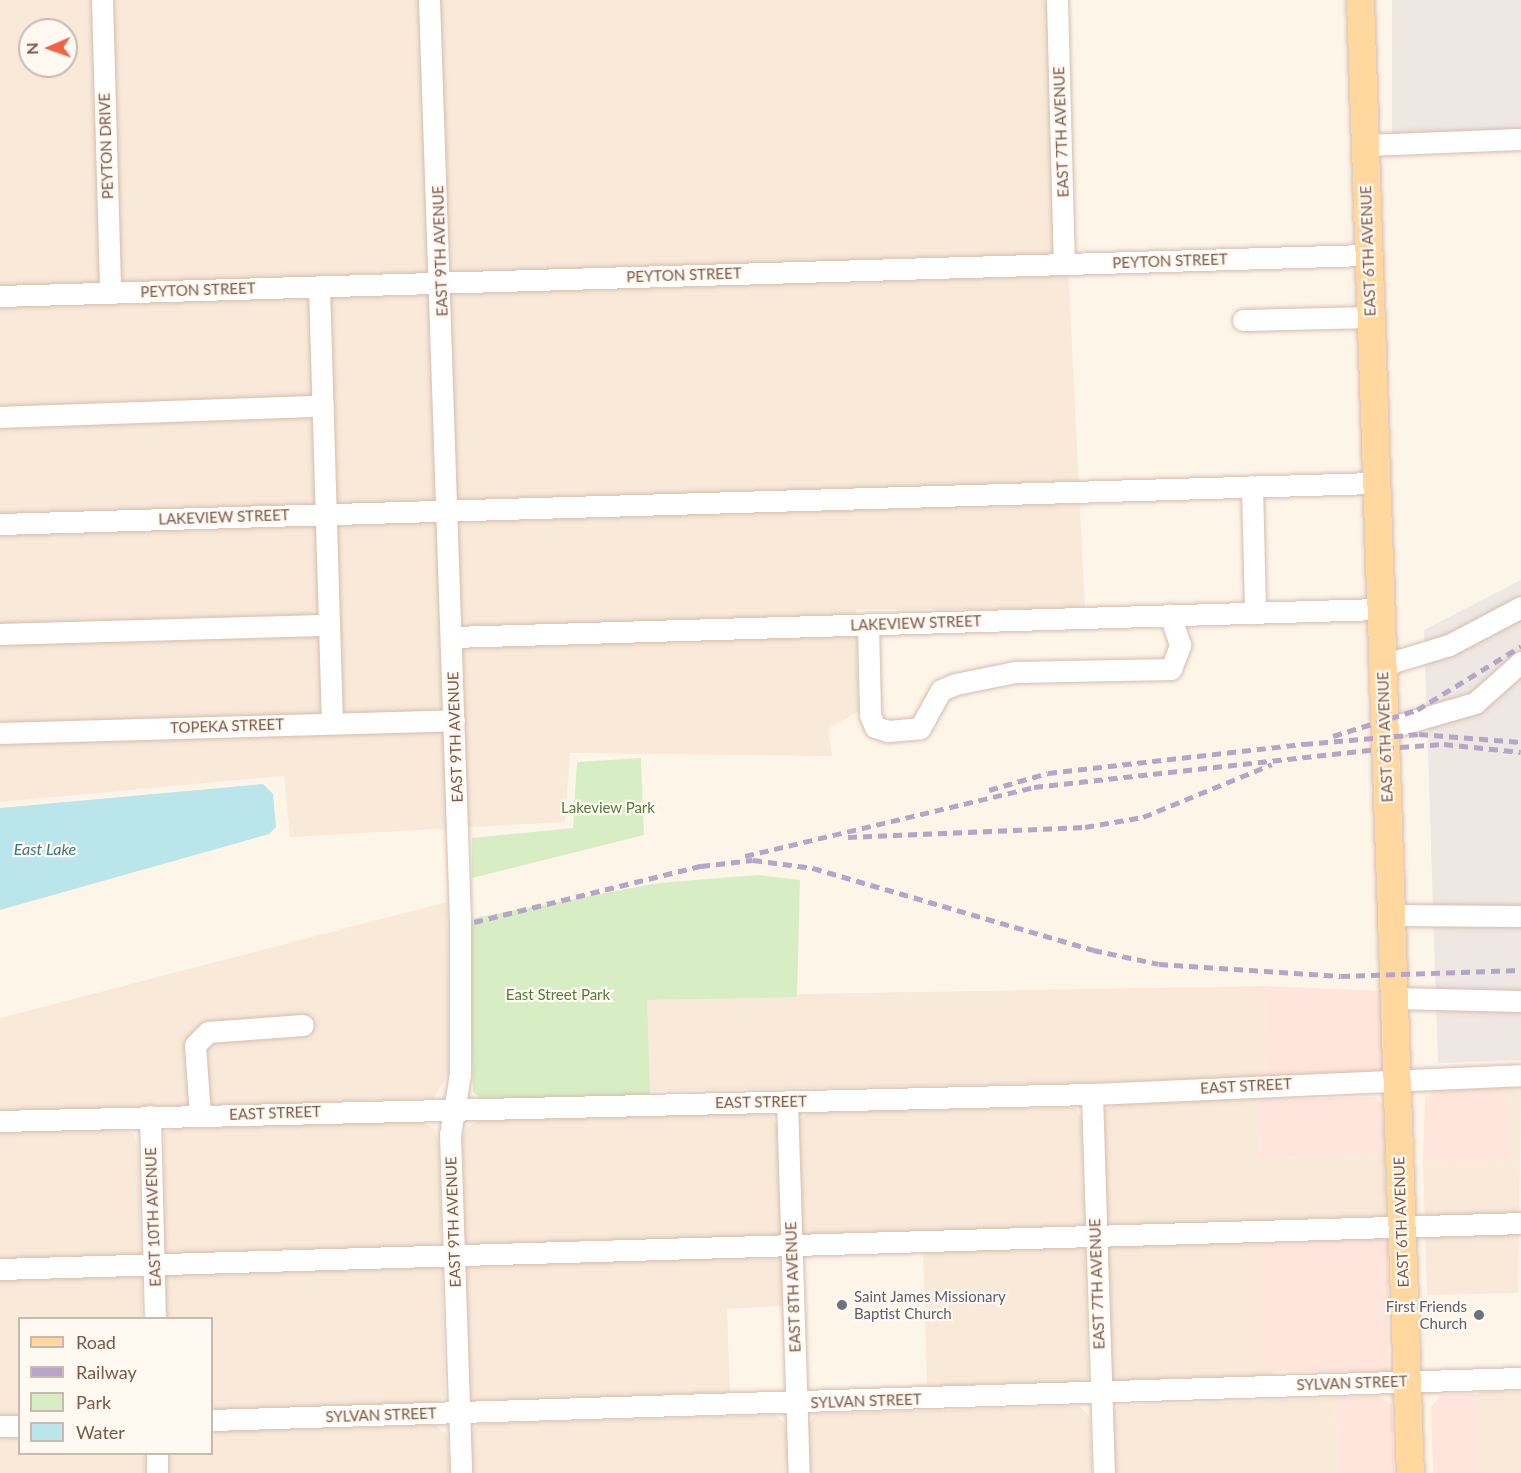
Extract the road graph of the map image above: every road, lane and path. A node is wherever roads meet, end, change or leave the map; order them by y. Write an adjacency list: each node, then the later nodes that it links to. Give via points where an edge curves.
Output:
1 (102, 0): 11 (street, PEYTON DRIVE)
2 (429, 0): 9 (street, EAST 9TH AVENUE)
3 (1057, 0): 8 (street, EAST 7TH AVENUE)
4 (1360, 0): 6 (main road, EAST 6TH AVENUE)
5 (1521, 139): 6 (street)
6 (1365, 145): 7 (main road, EAST 6TH AVENUE)
7 (1368, 255): 8 (street, PEYTON STREET); 13 (main road, EAST 6TH AVENUE)
8 (1065, 264): 9 (street, PEYTON STREET)
9 (441, 283): 10 (street, PEYTON STREET); 19 (street, EAST 9TH AVENUE)
10 (319, 286): 11 (street, PEYTON STREET); 15 (street)
11 (110, 292): 12 (street, PEYTON STREET)
12 (0, 296)
13 (1371, 317): 14 (street); 17 (main road, EAST 6TH AVENUE)
14 (1243, 320)
15 (323, 406): 16 (street); 20 (street)
16 (0, 417)
17 (1376, 483): 18 (street, LAKEVIEW STREET); 23 (main road, EAST 6TH AVENUE)
18 (1252, 486): 19 (street, LAKEVIEW STREET); 24 (street)
19 (448, 511): 20 (street, LAKEVIEW STREET); 29 (street, EAST 9TH AVENUE)
20 (326, 514): 21 (street, LAKEVIEW STREET); 27 (street)
21 (0, 524)
22 (1521, 607): 31 (street, via 1449,645 1394,662)
23 (1380, 609): 24 (street, LAKEVIEW STREET); 31 (main road, EAST 6TH AVENUE)
24 (1255, 613): 25 (street, LAKEVIEW STREET)
25 (1170, 615): 26 (street, LAKEVIEW STREET); 26 (street, via 1180,645 1171,669 1015,672 956,684 941,690 920,728 888,731 875,727 870,715)
26 (868, 624): 29 (street, LAKEVIEW STREET)
27 (329, 625): 28 (street); 33 (street)
28 (0, 634)
29 (452, 637): 32 (street, EAST 9TH AVENUE)
30 (1521, 662): 34 (street, via 1474,703)
31 (1383, 671): 34 (main road, EAST 6TH AVENUE)
32 (454, 720): 33 (street, TOPEKA STREET); 45 (street, EAST 9TH AVENUE, via 460,929)
33 (332, 723): 35 (street, TOPEKA STREET)
34 (1384, 729): 36 (main road, EAST 6TH AVENUE)
35 (0, 733)
36 (1391, 915): 37 (street); 38 (main road, EAST 6TH AVENUE)
37 (1521, 916)
38 (1394, 998): 39 (street); 42 (main road, EAST 6TH AVENUE)
39 (1521, 1001)
40 (303, 1025): 46 (street, via 208,1032 195,1045)
41 (1521, 1075): 42 (street, EAST STREET)
42 (1396, 1079): 43 (street, EAST STREET); 50 (main road, EAST 6TH AVENUE)
43 (1092, 1094): 44 (street, EAST STREET); 51 (street, EAST 7TH AVENUE)
44 (787, 1101): 45 (street, EAST STREET); 52 (street, EAST 8TH AVENUE)
45 (456, 1109): 46 (street, EAST STREET); 53 (street, EAST 9TH AVENUE, via 450,1135)
46 (200, 1115): 47 (street, EAST STREET)
47 (150, 1116): 48 (street, EAST STREET); 54 (street, EAST 10TH AVENUE)
48 (0, 1121)
49 (1521, 1223): 50 (street)
50 (1401, 1227): 51 (street); 58 (main road, EAST 6TH AVENUE)
51 (1096, 1238): 52 (street); 59 (street, EAST 7TH AVENUE)
52 (791, 1247): 53 (street); 60 (street, EAST 8TH AVENUE)
53 (454, 1257): 54 (street); 61 (street, EAST 9TH AVENUE)
54 (154, 1264): 55 (street); 56 (street, EAST 10TH AVENUE)
55 (0, 1269)
56 (155, 1317)
57 (1521, 1378): 58 (street, SYLVAN STREET)
58 (1407, 1381): 59 (street, SYLVAN STREET); 70 (main road, EAST 6TH AVENUE)
59 (1101, 1393): 60 (street, SYLVAN STREET); 69 (street, EAST 7TH AVENUE)
60 (797, 1403): 61 (street, SYLVAN STREET); 68 (street, EAST 8TH AVENUE)
61 (459, 1412): 62 (street, SYLVAN STREET); 67 (street, EAST 9TH AVENUE)
62 (213, 1420)
63 (0, 1426): 64 (street)
64 (18, 1426)
65 (157, 1455): 66 (street)
66 (157, 1473)
67 (461, 1473)
68 (799, 1473)
69 (1104, 1473)
70 (1410, 1473)

